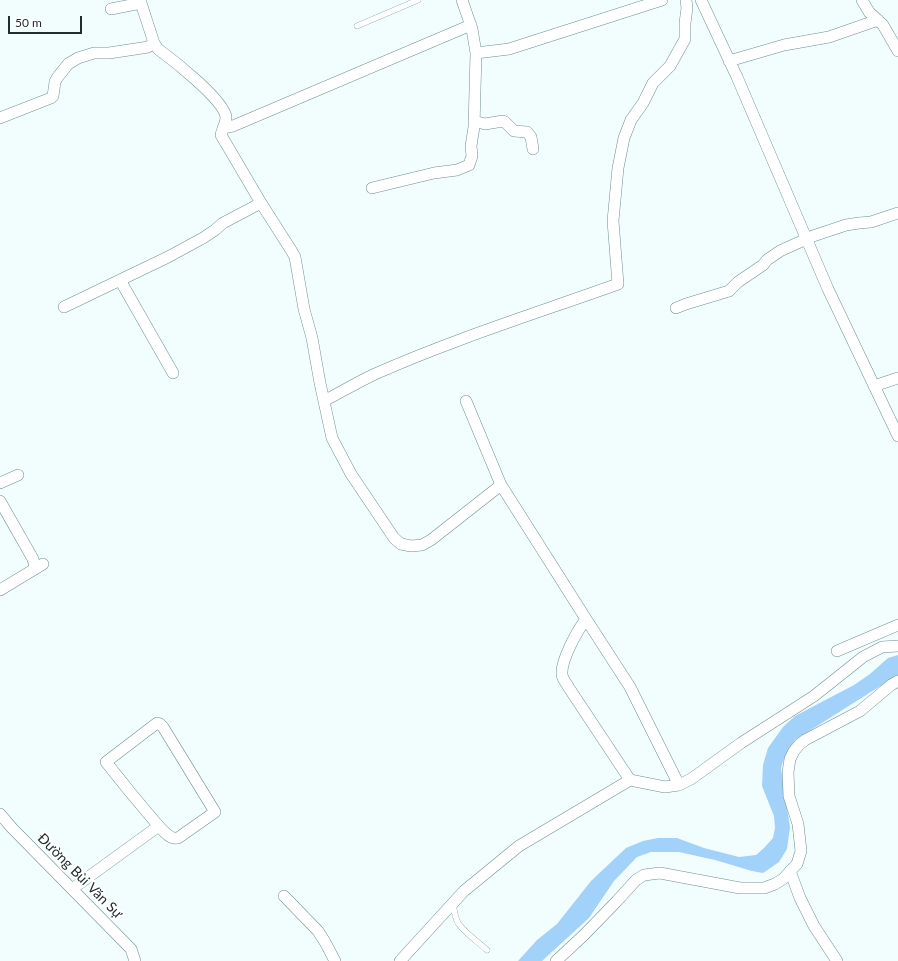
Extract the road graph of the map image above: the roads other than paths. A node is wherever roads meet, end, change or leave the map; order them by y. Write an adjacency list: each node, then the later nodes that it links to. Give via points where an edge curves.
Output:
1 (418, 0): 11 (lane)
2 (462, 0): 10 (street)
3 (662, 0): 14 (street, via 509,49)
4 (686, 0): 30 (street, via 685,39 670,66 653,83 631,120 624,138 618,168 613,221 618,284 421,354 374,375)
5 (701, 0): 15 (street)
6 (862, 0): 9 (street, via 869,12)
7 (141, 2): 8 (street); 12 (street)
8 (111, 9)
9 (878, 20): 13 (street); 15 (street, via 829,37 784,45)
10 (471, 25): 14 (street); 18 (street)
11 (357, 26)
12 (154, 43): 16 (street, via 148,47 94,53 78,58 68,64 57,78 51,98); 18 (street, via 213,97 226,118)
13 (898, 51)
14 (476, 53): 17 (street)
15 (729, 61): 23 (street)
16 (0, 118)
17 (474, 121): 19 (street, via 485,124 503,121 514,131 527,132 531,137); 20 (street, via 469,165 457,170)
18 (223, 128): 21 (street, via 221,135)
19 (533, 150)
20 (372, 188)
21 (261, 203): 24 (street, via 223,223 203,238); 30 (street, via 295,257)
22 (898, 213): 23 (street, via 871,222 859,222 834,229)
23 (806, 240): 26 (street, via 780,251 738,282 729,292); 29 (street)
24 (120, 280): 25 (street); 27 (street)
25 (64, 307)
26 (676, 308)
27 (173, 373)
28 (898, 378): 29 (street)
29 (874, 386): 32 (street)
30 (324, 402): 35 (street, via 332,438 351,474 394,538 401,544 422,545 431,540)
31 (466, 402): 35 (street)
32 (898, 436)
33 (18, 475): 34 (street)
34 (0, 483)
35 (501, 485): 38 (street)
36 (0, 501): 37 (street, via 34,563 39,566)
37 (0, 590)
38 (586, 619): 43 (street, via 563,664 562,676); 44 (street, via 630,688)
39 (898, 625): 41 (street)
40 (898, 646): 44 (street, via 882,647 863,657 814,696)
41 (838, 650)
42 (898, 681): 47 (street, via 860,711 805,740 794,751 788,772 789,796 798,824 801,851 797,864)
43 (630, 780): 44 (street, via 665,787); 50 (street, via 519,846)
44 (679, 785)
45 (0, 814): 48 (street, Đường Bùi Văn Sự)
46 (156, 823): 46 (street, via 106,762 157,723 163,727 215,812 175,839); 48 (street, via 156,828)
47 (790, 871): 55 (street, via 784,879 764,888 740,888 660,873 644,875 636,880); 56 (street, via 814,926)
48 (72, 889): 52 (street, Đường Bùi Văn Sự, via 131,949)
49 (284, 896): 53 (street, via 318,931)
50 (453, 904): 51 (lane, via 458,922); 54 (street)
51 (487, 950)
52 (135, 961)
53 (335, 961)
54 (400, 961)
55 (556, 961)
56 (837, 961)

